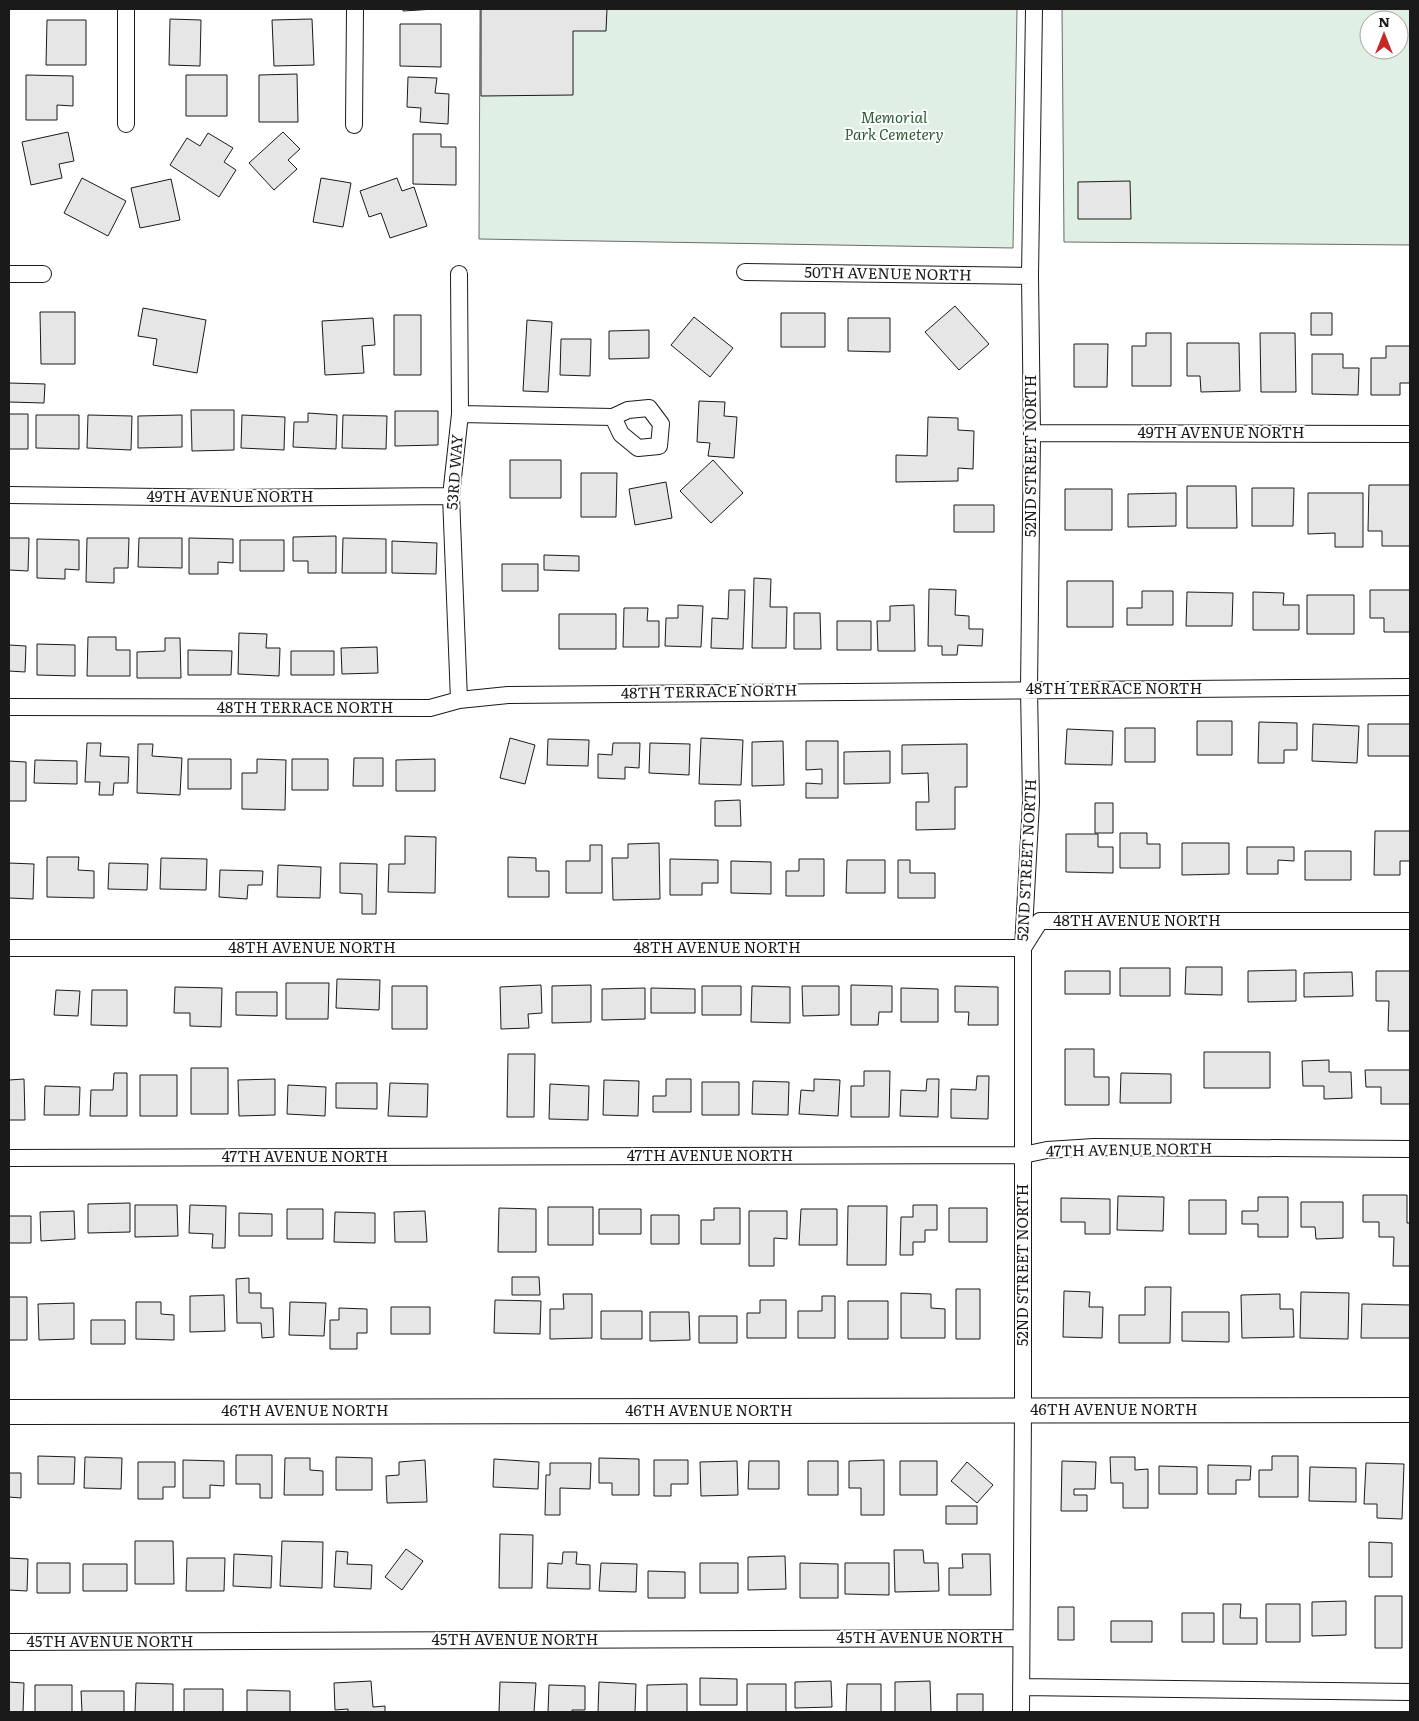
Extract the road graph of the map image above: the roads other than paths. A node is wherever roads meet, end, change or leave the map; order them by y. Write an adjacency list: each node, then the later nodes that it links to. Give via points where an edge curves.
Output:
1 (126, 9): 4 (street)
2 (356, 9): 5 (street)
3 (1034, 9): 10 (street, 52ND STREET NORTH)
4 (126, 124)
5 (354, 125)
6 (745, 272): 10 (street, 50TH AVENUE NORTH)
7 (9, 274): 8 (street)
8 (43, 274)
9 (459, 274): 11 (street, 53RD WAY)
10 (1030, 276): 13 (street, 52ND STREET NORTH)
11 (460, 414): 12 (street); 16 (street, 53RD WAY)
12 (614, 417)
13 (1032, 433): 14 (street, 49TH AVENUE NORTH); 18 (street, 52ND STREET NORTH)
14 (1410, 434)
15 (9, 495): 16 (street, 49TH AVENUE NORTH)
16 (450, 496): 19 (street, 53RD WAY)
17 (1410, 687): 18 (street, 48TH TERRACE NORTH)
18 (1029, 689): 19 (street, 48TH TERRACE NORTH, via 508,694); 23 (street, 52ND STREET NORTH, via 1031,802)
19 (459, 700): 20 (street, 48TH TERRACE NORTH, via 430,708)
20 (9, 707)
21 (1410, 921): 23 (street, 48TH AVENUE NORTH, via 1040,921)
22 (9, 948): 23 (street, 48TH AVENUE NORTH)
23 (1023, 948): 25 (street, 52ND STREET NORTH)
24 (1410, 1149): 25 (street, 47TH AVENUE NORTH, via 1094,1147)
25 (1023, 1154): 26 (street, 47TH AVENUE NORTH); 27 (street, 52ND STREET NORTH)
26 (9, 1158)
27 (1023, 1410): 28 (street, 46TH AVENUE NORTH); 29 (street, 46TH AVENUE NORTH); 30 (street, 52ND STREET NORTH)
28 (1410, 1410)
29 (9, 1412)
30 (1020, 1638): 31 (street, 45TH AVENUE NORTH); 32 (street, 52ND STREET NORTH)
31 (9, 1642)
32 (1021, 1687): 33 (street); 34 (street, 52ND STREET NORTH)
33 (1410, 1692)
34 (1021, 1712)

